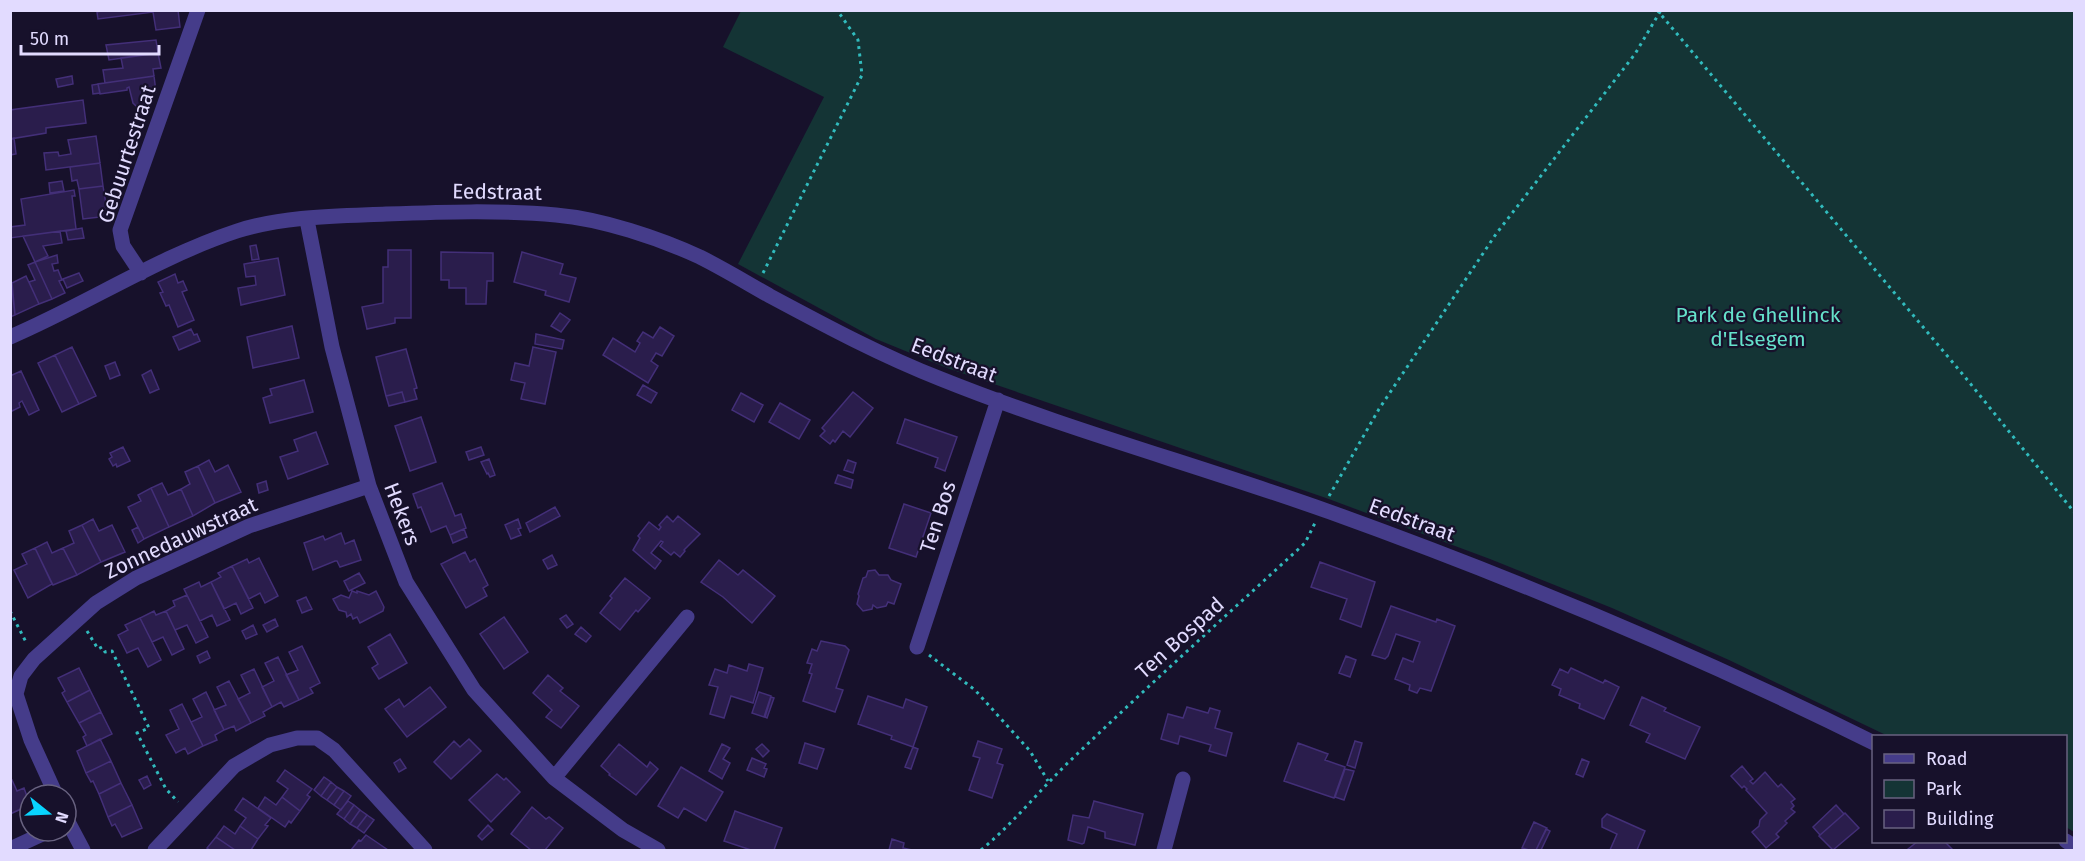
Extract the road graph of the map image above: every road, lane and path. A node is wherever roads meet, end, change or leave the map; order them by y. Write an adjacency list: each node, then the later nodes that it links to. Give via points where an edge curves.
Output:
1 (198, 10): 5 (street, Gebuurtestraat, via 120,230 123,246)
2 (837, 10): 6 (path, via 858,40 862,75)
3 (1659, 12): 10 (path, Ten Bospad, via 1635,54 1496,234 1379,409); 11 (path)
4 (307, 220): 5 (street, Eedstraat, via 238,231); 6 (street, Eedstraat, via 463,212 571,216 669,244); 9 (street, Hekers, via 332,347)
5 (141, 273): 7 (street, Eedstraat)
6 (755, 288): 8 (street, Eedstraat, via 871,350)
7 (10, 337)
8 (999, 400): 10 (street, Eedstraat); 15 (street, Ten Bos)
9 (369, 486): 14 (street, Zonnedauwstraat, via 249,526 136,578 96,603); 18 (street, Hekers, via 406,582 474,690)
10 (1322, 509): 17 (street, Eedstraat, via 1607,619); 20 (path, Ten Bospad, via 1305,543)
11 (2074, 512)
12 (10, 611): 16 (path)
13 (687, 616): 18 (street)
14 (80, 619): 16 (street, Zonnedauwstraat); 22 (path, via 98,649 112,651 149,728 137,733 166,789)
15 (917, 647): 20 (path, via 975,690 1030,751)
16 (34, 659): 21 (street, Zonnedauwstraat, via 21,676 15,694)
17 (1872, 742)
18 (554, 778): 25 (street, Hekers, via 623,830)
19 (1183, 779): 27 (street)
20 (1048, 781): 26 (path, Ten Bospad)
21 (51, 783)
22 (191, 815): 23 (street); 24 (street, via 234,766 270,745 317,738 334,750)
23 (155, 850)
24 (425, 850)
25 (658, 850)
26 (981, 850)
27 (1164, 850)

